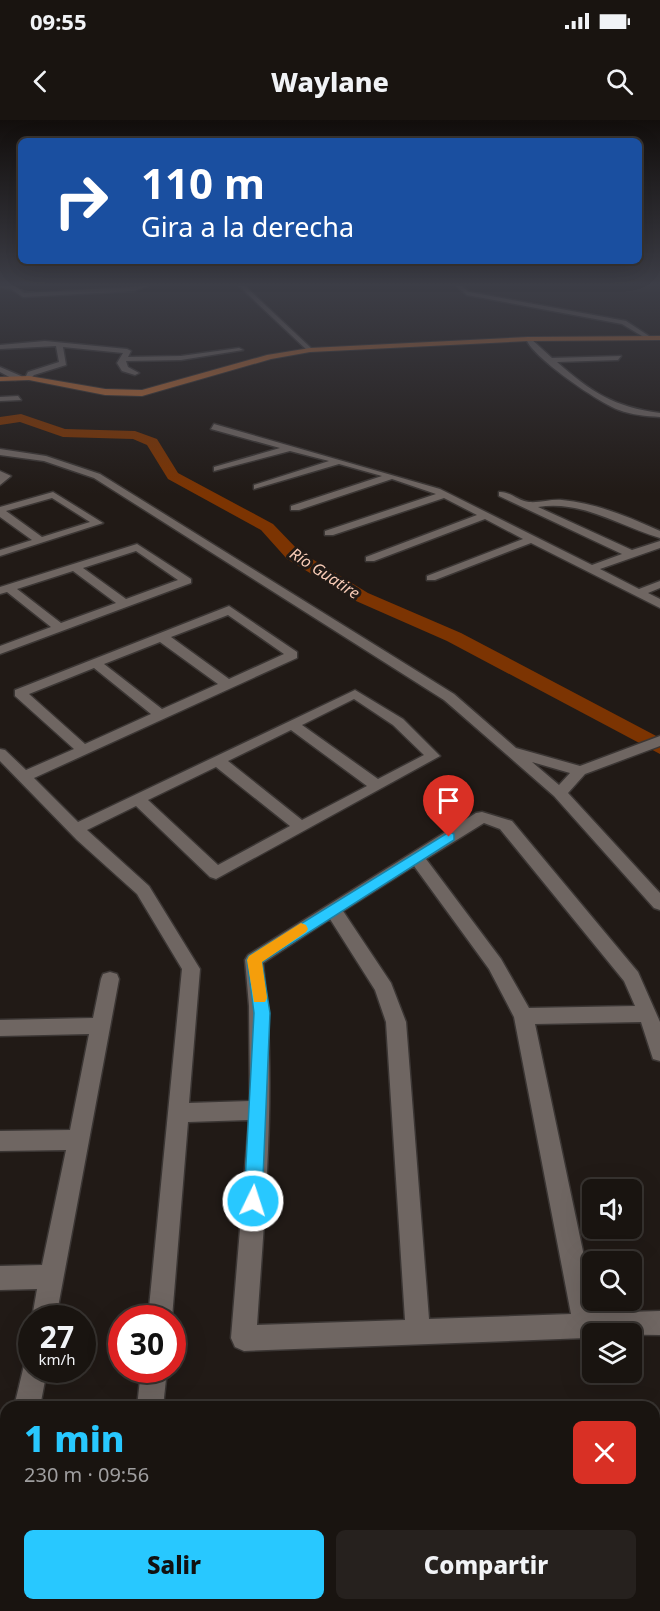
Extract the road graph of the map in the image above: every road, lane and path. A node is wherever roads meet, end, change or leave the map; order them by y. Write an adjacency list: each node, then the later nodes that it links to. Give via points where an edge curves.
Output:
1 (61, 356): 12 (street, via 63,363)
2 (125, 356): 7 (street)
3 (199, 356): 7 (street)
4 (278, 356): 12 (main road, via 142,393 105,392)
5 (545, 356): 8 (street)
6 (618, 358): 8 (street)
7 (123, 359): 10 (street, via 125,369)
8 (550, 360): 16 (street, via 619,408)
9 (0, 369): 11 (street)
10 (135, 373)
11 (18, 378): 12 (main road); 13 (main road)
12 (29, 378)
13 (0, 379)
14 (18, 398): 15 (street)
15 (0, 399)
16 (660, 415)
17 (214, 426): 18 (street)
18 (290, 447): 20 (street); 21 (street)
19 (0, 452): 57 (street, via 46,459 96,476 449,698)
20 (339, 461): 23 (street); 25 (street)
21 (218, 469)
22 (0, 474): 24 (street, via 6,476)
23 (392, 476): 27 (street); 29 (street)
24 (0, 482)
25 (257, 487)
26 (502, 494): 28 (street)
27 (444, 495): 31 (street); 32 (street)
28 (527, 505): 33 (street, via 549,503 607,513); 38 (street)
29 (295, 508)
30 (0, 511): 35 (street); 35 (street, via 53,495 98,523)
31 (485, 516): 34 (street); 39 (street)
32 (329, 533)
33 (660, 535)
34 (532, 539): 41 (street); 42 (street)
35 (42, 541): 37 (street)
36 (660, 544): 38 (street)
37 (0, 553)
38 (631, 554): 41 (street)
39 (370, 559)
40 (75, 567): 44 (street); 46 (street); 46 (street, via 137,547 187,581)
41 (591, 569): 45 (street)
42 (431, 578)
43 (660, 584): 45 (street)
44 (4, 590): 48 (street)
45 (638, 593): 47 (street)
46 (126, 604): 48 (street)
47 (660, 604)
48 (59, 628): 50 (street)
49 (162, 637): 51 (street); 52 (street); 52 (street, via 229,610 293,655)
50 (0, 650)
51 (95, 663): 53 (street); 56 (street, via 21,693)
52 (227, 684): 53 (street)
53 (159, 715): 56 (street)
54 (292, 724): 59 (street); 62 (street); 62 (street, via 355,694 398,722 433,756)
55 (660, 740): 60 (street)
56 (83, 750): 61 (street)
57 (511, 751): 60 (street); 63 (street)
58 (0, 753): 61 (street)
59 (217, 760): 64 (street); 65 (street)
60 (580, 771): 63 (street)
61 (24, 777): 66 (street)
62 (377, 786): 65 (street)
63 (559, 793): 68 (street)
64 (137, 799): 65 (street, via 216,873); 66 (street)
65 (301, 827)
66 (76, 829): 77 (street, via 143,890 191,969)
67 (416, 857): 69 (street); 71 (street, via 482,817 506,825 631,976); 72 (street, via 495,964)
68 (660, 904)
69 (333, 909): 76 (street, via 254,960 262,1013); 88 (street, via 384,988 396,1022)
70 (110, 979): 73 (street)
71 (648, 1014): 72 (street); 75 (street)
72 (524, 1016): 84 (street)
73 (100, 1026): 74 (street); 78 (street)
74 (0, 1028)
75 (660, 1053)
76 (259, 1110): 77 (street); 88 (street, via 244,1338)
77 (178, 1113): 83 (street)
78 (78, 1140): 79 (street); 80 (street)
79 (0, 1141)
80 (52, 1277): 81 (street); 82 (street)
81 (0, 1278)
82 (47, 1305)
83 (161, 1305)
84 (585, 1323)
85 (660, 1323): 86 (street)
86 (642, 1324)
87 (582, 1326): 88 (street)
88 (418, 1332)
89 (32, 1383): 91 (street)
90 (153, 1383): 92 (street)
91 (28, 1401)
92 (151, 1401)

